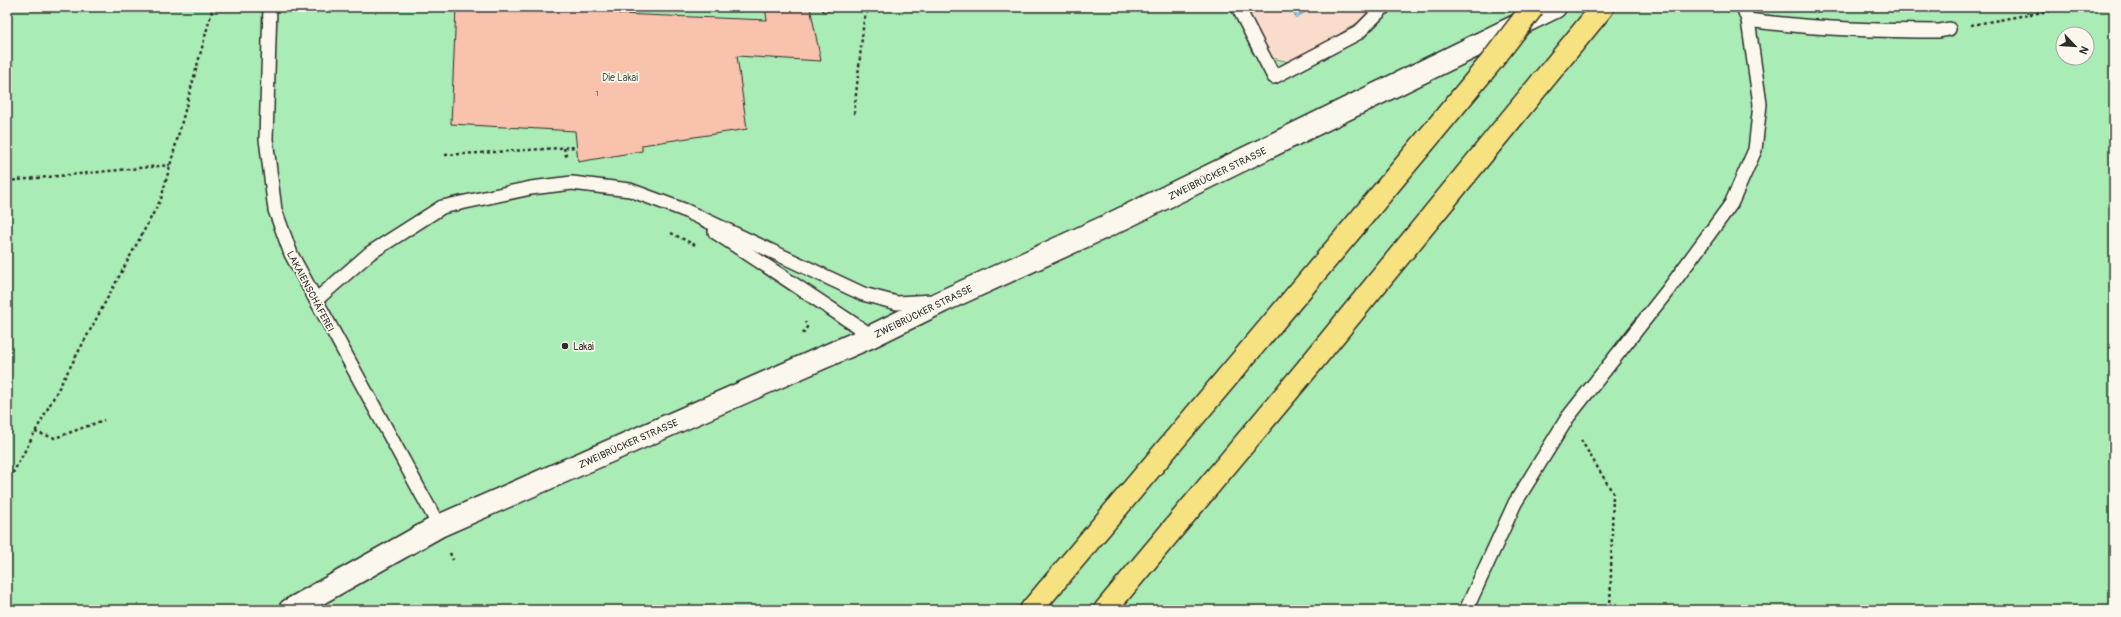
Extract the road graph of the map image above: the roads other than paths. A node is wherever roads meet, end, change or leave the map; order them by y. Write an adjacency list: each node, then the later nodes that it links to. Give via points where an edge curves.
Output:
1 (270, 7): 11 (lane, LAKAIENSCHÄFEREI, via 266,139 275,210 290,254)
2 (1238, 7): 3 (lane, via 1274,77 1358,33)
3 (1384, 7)
4 (1533, 7): 16 (highway, bridge, via 1491,62)
5 (1555, 7): 12 (main road, ZWEIBRÜCKER STRASSE, via 1121,219)
6 (1603, 7): 17 (highway, via 1301,376)
7 (1743, 7): 8 (lane)
8 (1748, 20): 9 (lane, via 1859,31); 18 (lane, via 1760,104 1755,150 1731,204 1668,290 1568,417 1515,503)
9 (1949, 29)
10 (684, 210): 11 (lane, via 630,190 572,183 532,188 442,207 370,253); 12 (lane, via 863,294 897,303); 13 (lane)
11 (316, 300): 14 (lane, LAKAIENSCHÄFEREI)
12 (942, 301): 13 (main road, ZWEIBRÜCKER STRASSE)
13 (872, 336): 14 (main road, ZWEIBRÜCKER STRASSE)
14 (439, 526): 15 (main road, ZWEIBRÜCKER STRASSE)
15 (290, 610)
16 (1032, 610)
17 (1105, 610)
18 (1466, 610)

